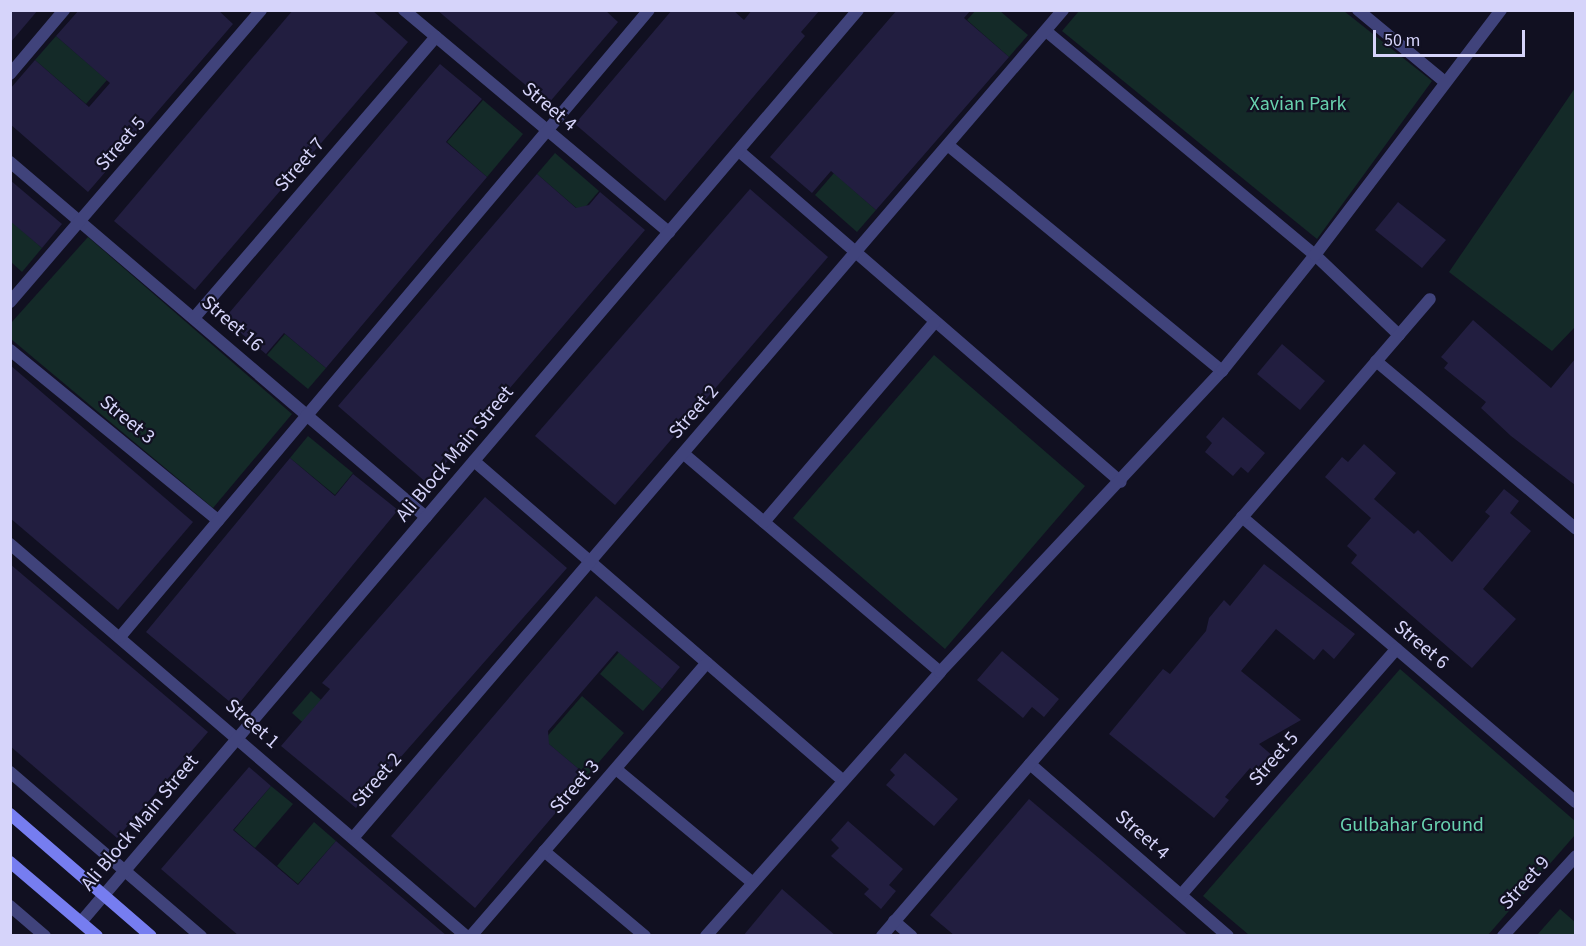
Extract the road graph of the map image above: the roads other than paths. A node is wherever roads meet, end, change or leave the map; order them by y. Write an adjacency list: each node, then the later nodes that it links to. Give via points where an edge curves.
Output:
1 (64, 10): 11 (street)
2 (261, 10): 17 (street, Street 5)
3 (404, 10): 10 (street, Street 4)
4 (858, 10): 15 (street, Ali Block Main Street)
5 (1063, 10): 9 (street, Street 2)
6 (1359, 10): 12 (street)
7 (1501, 10): 12 (street)
8 (643, 13): 13 (street)
9 (1046, 31): 14 (street, Street 2); 20 (street)
10 (436, 37): 13 (street, Street 4); 23 (street, Street 7)
11 (10, 74)
12 (1445, 82): 20 (street)
13 (547, 130): 18 (street, Street 4); 29 (street)
14 (949, 146): 19 (street, Street 2); 28 (street)
15 (739, 151): 18 (street, Ali Block Main Street); 19 (street)
16 (10, 162): 17 (street, Street 16)
17 (81, 220): 22 (street, Street 5); 23 (street, Street 16)
18 (669, 232): 31 (street, Ali Block Main Street)
19 (856, 254): 24 (street); 30 (street, Street 2)
20 (1315, 255): 25 (street); 28 (street)
21 (1430, 298): 25 (street)
22 (10, 302)
23 (194, 318): 29 (street, Street 16)
24 (935, 322): 32 (street); 36 (street)
25 (1399, 335): 27 (street)
26 (10, 350): 35 (street, Street 3)
27 (1376, 361): 33 (street); 37 (street)
28 (1222, 371): 32 (street)
29 (307, 415): 34 (street, Street 16); 35 (street)
30 (684, 454): 36 (street); 39 (street, Street 2)
31 (474, 461): 34 (street, Ali Block Main Street); 39 (street)
32 (1122, 482): 43 (street)
33 (1242, 517): 41 (street, Street 6); 45 (street)
34 (426, 518): 44 (street, Ali Block Main Street)
35 (218, 520): 40 (street)
36 (764, 522): 43 (street)
37 (1575, 529)
38 (10, 544): 40 (street, Street 1)
39 (590, 563): 42 (street); 51 (street, Street 2)
40 (120, 637): 44 (street, Street 1)
41 (1396, 649): 49 (street, Street 6); 58 (street, Street 5)
42 (707, 663): 46 (street, Street 3); 48 (street)
43 (940, 672): 48 (street)
44 (238, 738): 51 (street, Street 1); 55 (street, Ali Block Main Street)
45 (1030, 764): 58 (street, Street 4); 60 (street)
46 (616, 769): 52 (street, Street 3); 56 (street)
47 (10, 772): 55 (street)
48 (843, 781): 56 (street)
49 (1575, 802)
50 (10, 814): 57 (main road)
51 (353, 838): 66 (street, Street 1)
52 (544, 851): 67 (street, Street 3); 68 (street)
53 (1575, 856): 73 (street, Street 9)
54 (10, 862): 61 (main road)
55 (125, 870): 57 (street, Ali Block Main Street); 65 (street)
56 (753, 883): 69 (street)
57 (104, 895): 61 (street, Ali Block Main Street); 64 (main road)
58 (1181, 895): 72 (street, Street 4)
59 (10, 906): 62 (street)
60 (894, 921): 70 (street); 71 (street)
61 (81, 922): 63 (main road)
62 (45, 936)
63 (97, 936)
64 (152, 936)
65 (201, 936)
66 (466, 936)
67 (471, 936)
68 (645, 936)
69 (706, 936)
70 (882, 936)
71 (911, 936)
72 (1228, 936)
73 (1503, 936)

